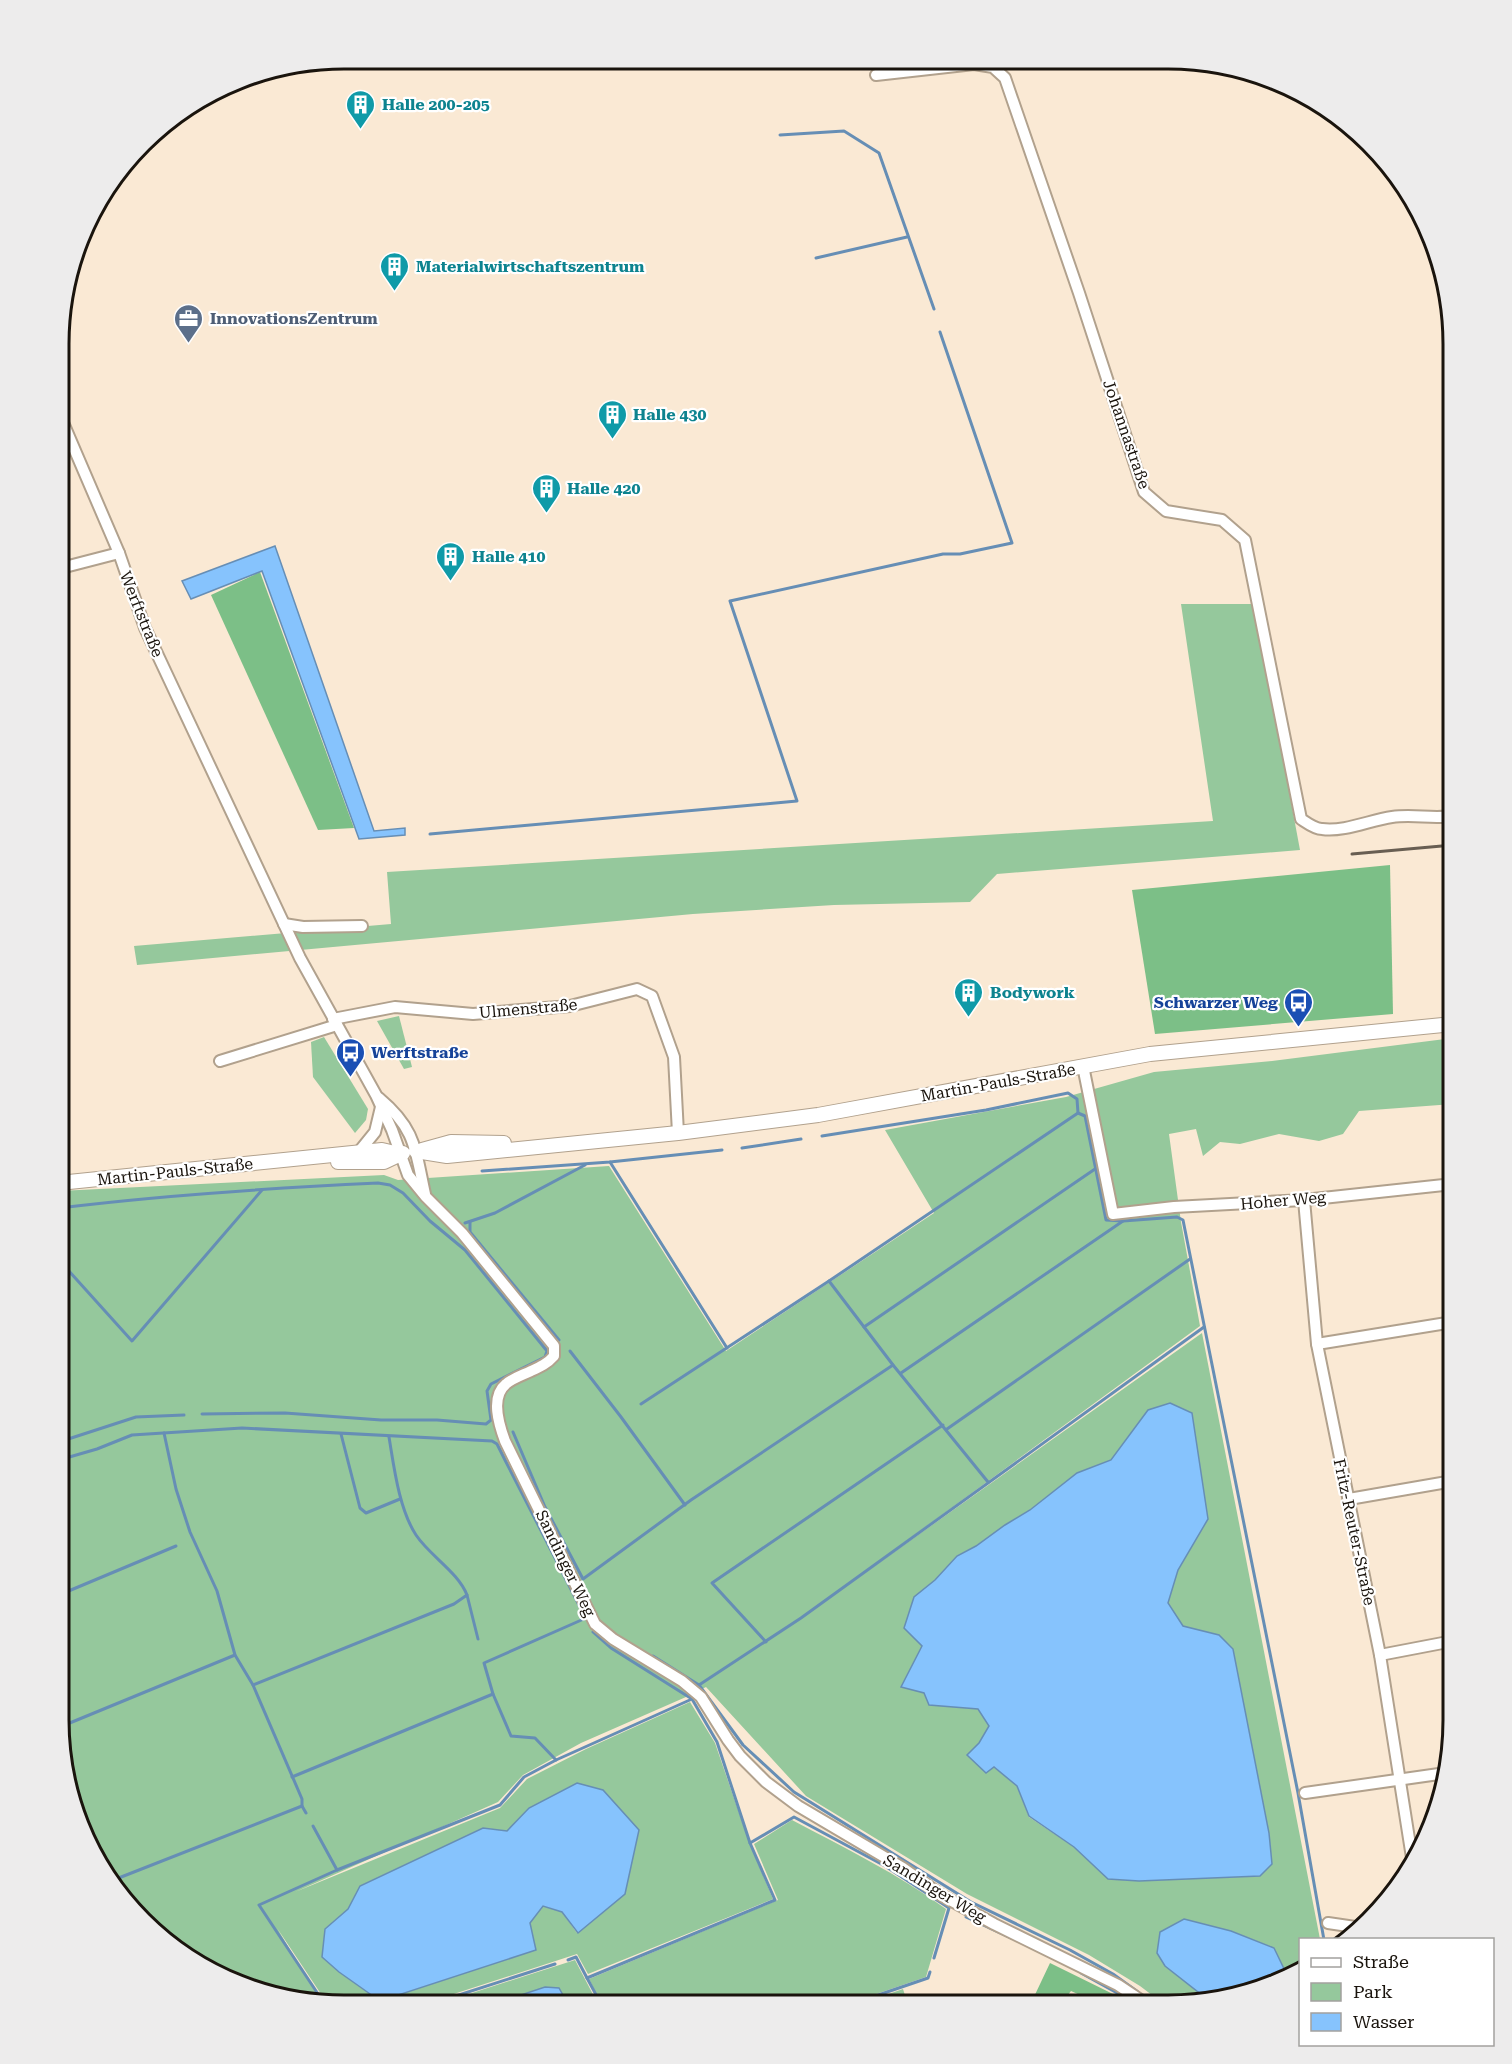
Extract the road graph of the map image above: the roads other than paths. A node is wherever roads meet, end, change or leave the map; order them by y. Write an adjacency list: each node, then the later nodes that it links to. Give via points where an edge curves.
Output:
1 (929, 69): 3 (street, Johannastraße)
2 (995, 69): 7 (street, Johannastraße, via 1005,78 1144,492 1166,511 1222,520 1245,540 1301,819 1321,830 1365,825 1391,817)
3 (876, 75)
4 (69, 437): 5 (street, Werftstraße)
5 (119, 553): 6 (street); 8 (street, Werftstraße, via 146,628)
6 (69, 566)
7 (1443, 817)
8 (284, 924): 9 (street); 10 (street, Werftstraße)
9 (362, 926)
10 (335, 1022): 12 (street, Ulmenstraße); 14 (street, Werftstraße); 16 (street, Ulmenstraße, via 395,1007 473,1014 570,1006 637,989 652,996 674,1057)
11 (1443, 1025): 13 (street, Martin-Pauls-Straße, via 1150,1054)
12 (220, 1061)
13 (1083, 1066): 16 (street, Martin-Pauls-Straße, via 818,1115); 24 (street, Hoher Weg, via 1113,1214)
14 (376, 1095): 15 (street, Werftstraße); 17 (street, Werftstraße, via 408,1128)
15 (381, 1106): 18 (street, via 375,1132); 19 (street, Werftstraße)
16 (678, 1133): 17 (street, Martin-Pauls-Straße, via 447,1156)
17 (416, 1151): 19 (street, Martin-Pauls-Straße); 23 (street)
18 (358, 1153): 19 (street, Martin-Pauls-Straße, via 382,1150); 20 (street, Martin-Pauls-Straße)
19 (399, 1154): 20 (street, Martin-Pauls-Straße, via 378,1163); 23 (street, Sandinger Weg, via 408,1175)
20 (291, 1160): 21 (street, Martin-Pauls-Straße)
21 (69, 1182)
22 (1443, 1185): 24 (street, Hoher Weg)
23 (426, 1197): 37 (street, Sandinger Weg, via 462,1233 554,1346 554,1356 548,1363 500,1390 499,1422 595,1624 701,1696 740,1756 798,1806 941,1895)
24 (1304, 1200): 26 (street, Fritz-Reuter-Straße)
25 (1443, 1324): 26 (street)
26 (1317, 1344): 28 (street, Fritz-Reuter-Straße)
27 (1443, 1483): 28 (street)
28 (1349, 1499): 30 (street, Fritz-Reuter-Straße)
29 (1443, 1643): 30 (street)
30 (1380, 1655): 32 (street, Fritz-Reuter-Straße)
31 (1438, 1774): 32 (street)
32 (1401, 1780): 33 (street); 34 (street, Fritz-Reuter-Straße)
33 (1305, 1793)
34 (1411, 1849)
35 (1328, 1923): 36 (street)
36 (1350, 1926)
37 (1132, 1995)

